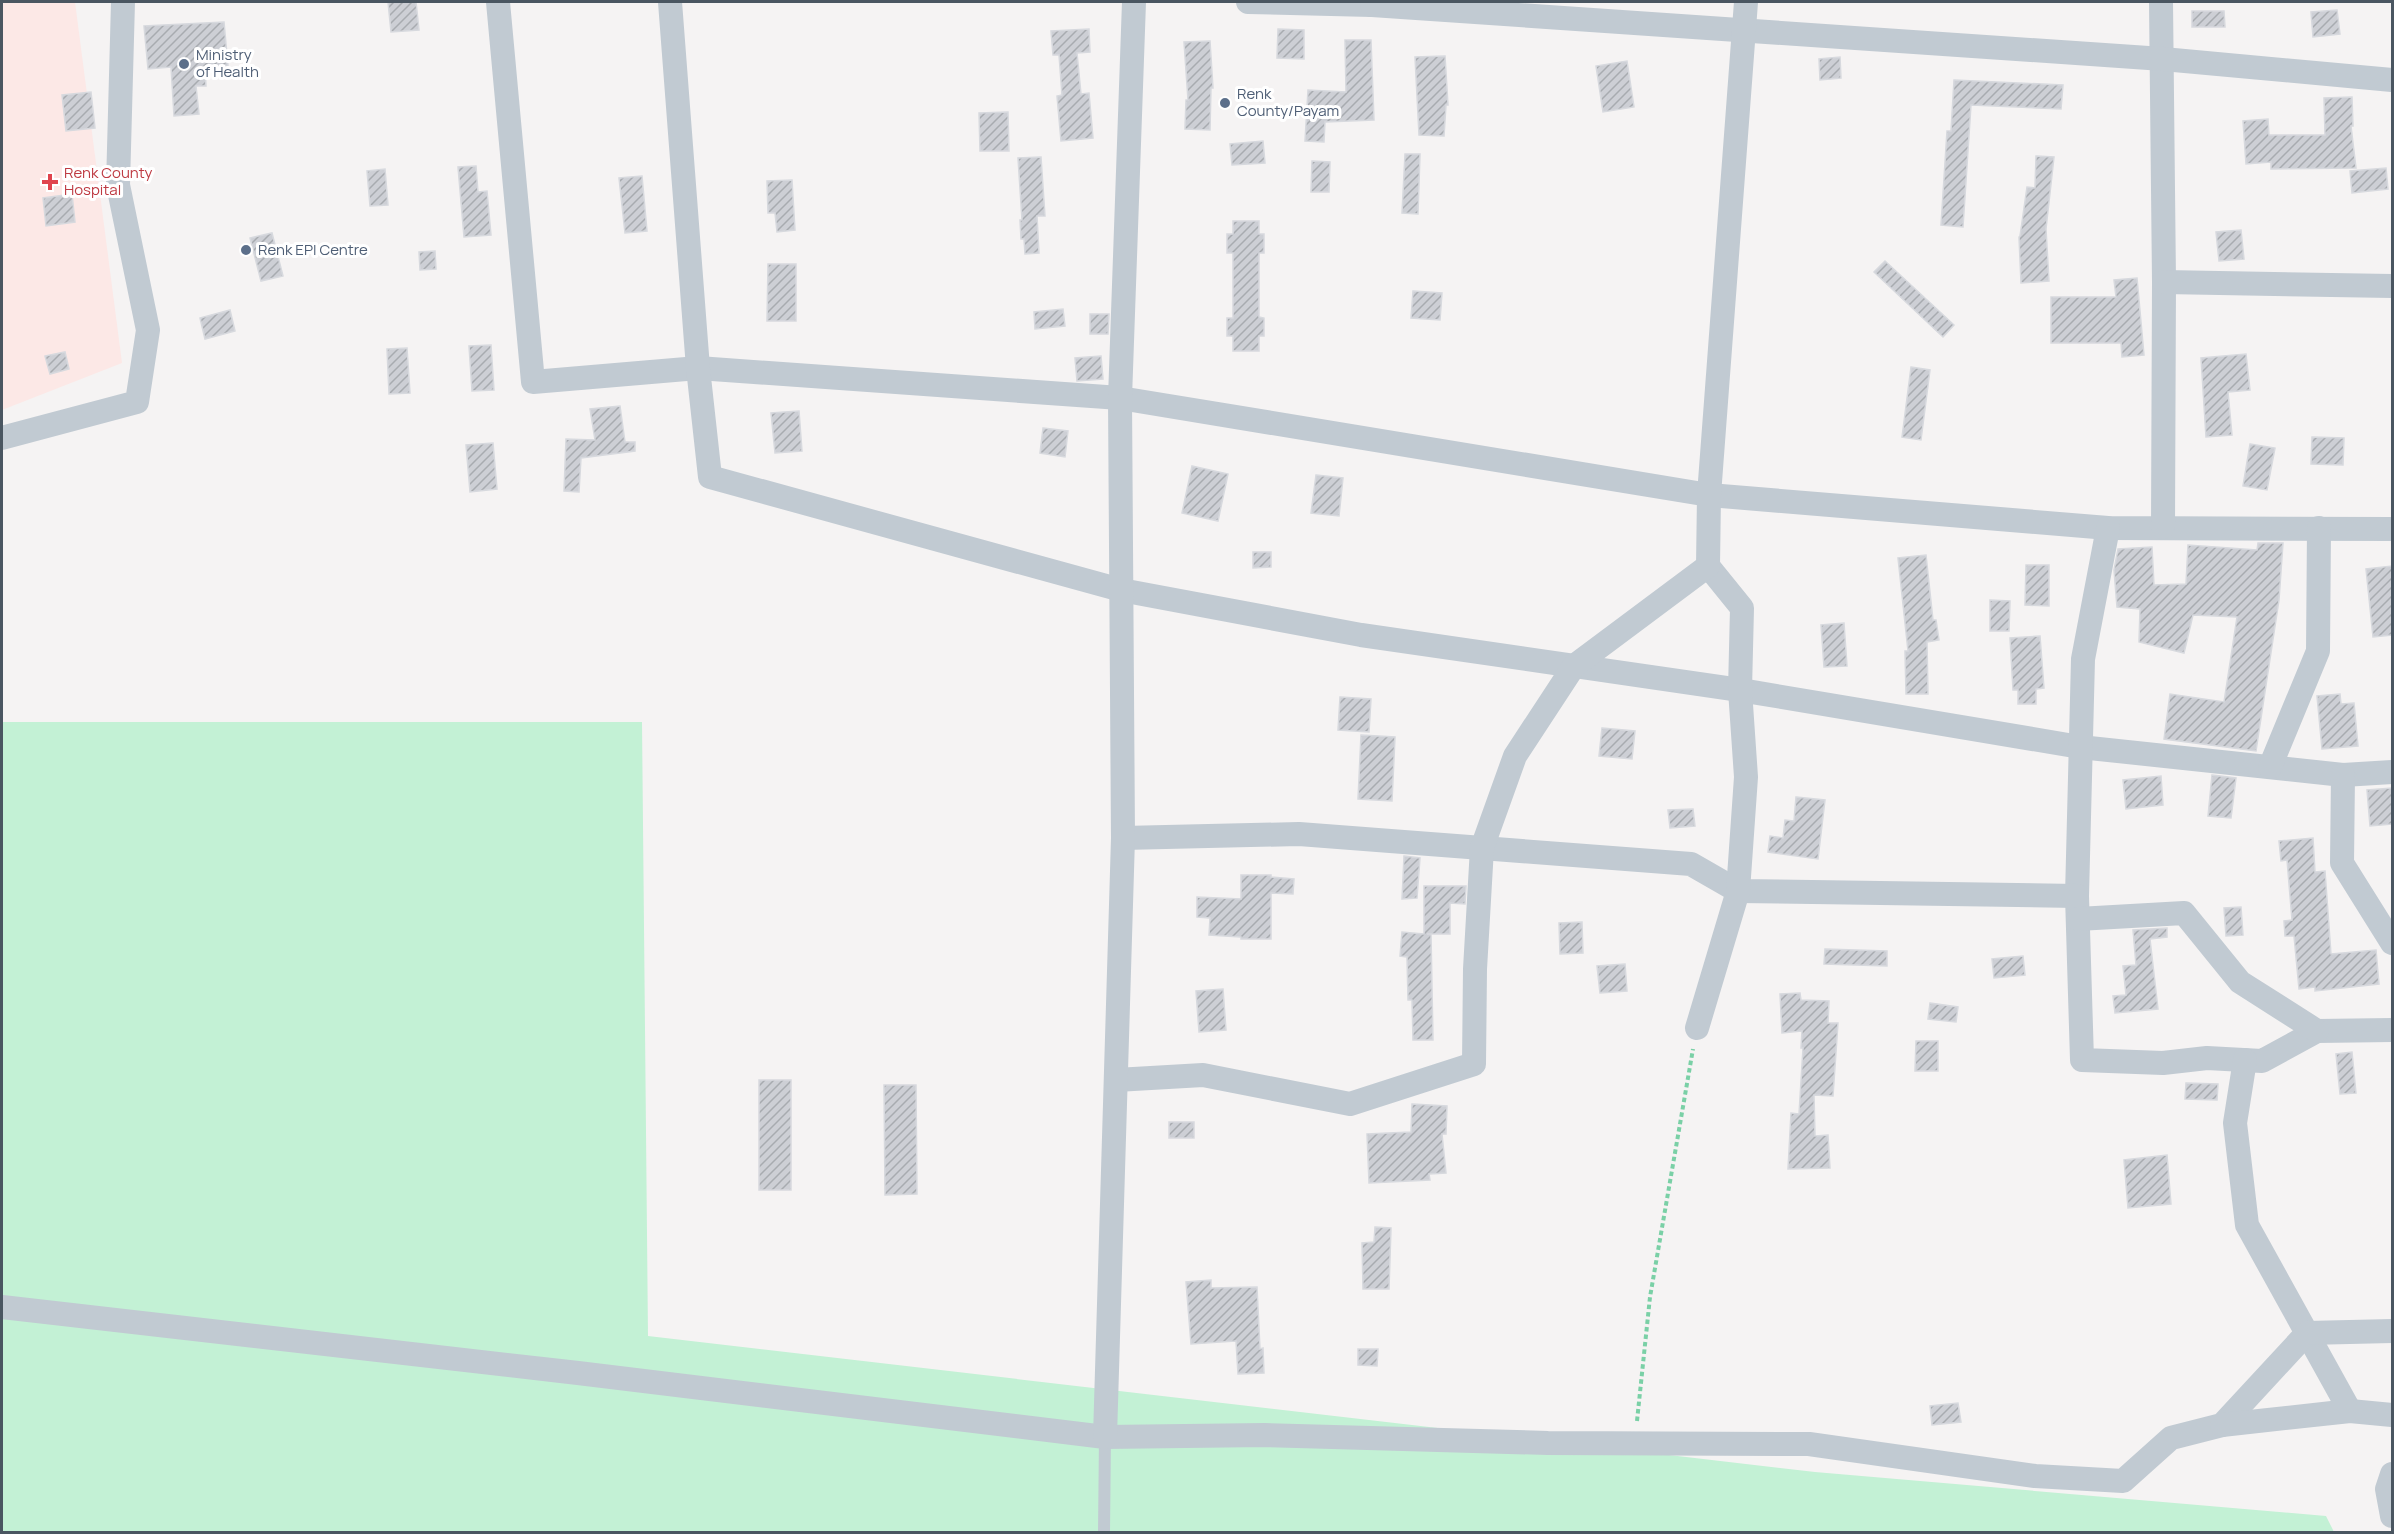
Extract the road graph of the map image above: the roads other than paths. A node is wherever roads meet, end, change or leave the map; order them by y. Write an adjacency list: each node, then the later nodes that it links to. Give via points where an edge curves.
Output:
1 (129, 2): 16 (street, via 118,185 148,330 137,402)
2 (498, 2): 14 (street, via 533,382)
3 (670, 2): 14 (street)
4 (1134, 2): 15 (street)
5 (1248, 2): 8 (street)
6 (1746, 2): 9 (street)
7 (2161, 2): 10 (street)
8 (1372, 3): 9 (street)
9 (1744, 30): 10 (street); 17 (street)
10 (2163, 59): 11 (street); 12 (street)
11 (2392, 80)
12 (2164, 282): 13 (street); 18 (street)
13 (2392, 286)
14 (698, 368): 15 (street); 23 (street, via 710,477)
15 (1120, 398): 17 (street); 23 (street)
16 (2, 438)
17 (1709, 495): 20 (street); 22 (street)
18 (2163, 527): 20 (street); 21 (street)
19 (2392, 527): 21 (street)
20 (2108, 528): 26 (street, via 2083,659)
21 (2319, 528): 27 (street, via 2318,651)
22 (1708, 566): 24 (street); 25 (street, via 1742,608)
23 (1121, 590): 24 (street, via 1361,635); 30 (street)
24 (1574, 666): 25 (street); 31 (street, via 1515,756)
25 (1740, 690): 26 (street); 32 (street, via 1746,777)
26 (2080, 747): 27 (street); 33 (street)
27 (2270, 767): 29 (street)
28 (2392, 772): 29 (street)
29 (2343, 775): 34 (street, via 2342,863)
30 (1123, 838): 31 (street, via 1299,834); 39 (street)
31 (1482, 848): 32 (street, via 1690,864); 39 (street, via 1474,1064 1350,1104 1203,1075)
32 (1738, 891): 33 (street); 35 (street)
33 (2077, 908): 37 (street, via 2184,913 2240,982); 38 (street, via 2082,1060)
34 (2392, 943)
35 (1697, 1028)
36 (2392, 1030): 37 (street)
37 (2317, 1031): 38 (street, via 2262,1061)
38 (2245, 1060): 42 (street, via 2235,1123 2247,1225)
39 (1116, 1080): 46 (street)
40 (2, 1307): 46 (street)
41 (2392, 1330): 42 (street)
42 (2307, 1333): 43 (street); 45 (street)
43 (2350, 1411): 44 (street); 45 (street)
44 (2392, 1415)
45 (2222, 1425): 46 (street, via 2171,1438 2123,1481 2035,1476 1809,1444 1548,1443 1265,1435)
46 (1105, 1437): 49 (lane)
47 (2392, 1474): 48 (street, via 2387,1489)
48 (2392, 1516)
49 (1104, 1533)

